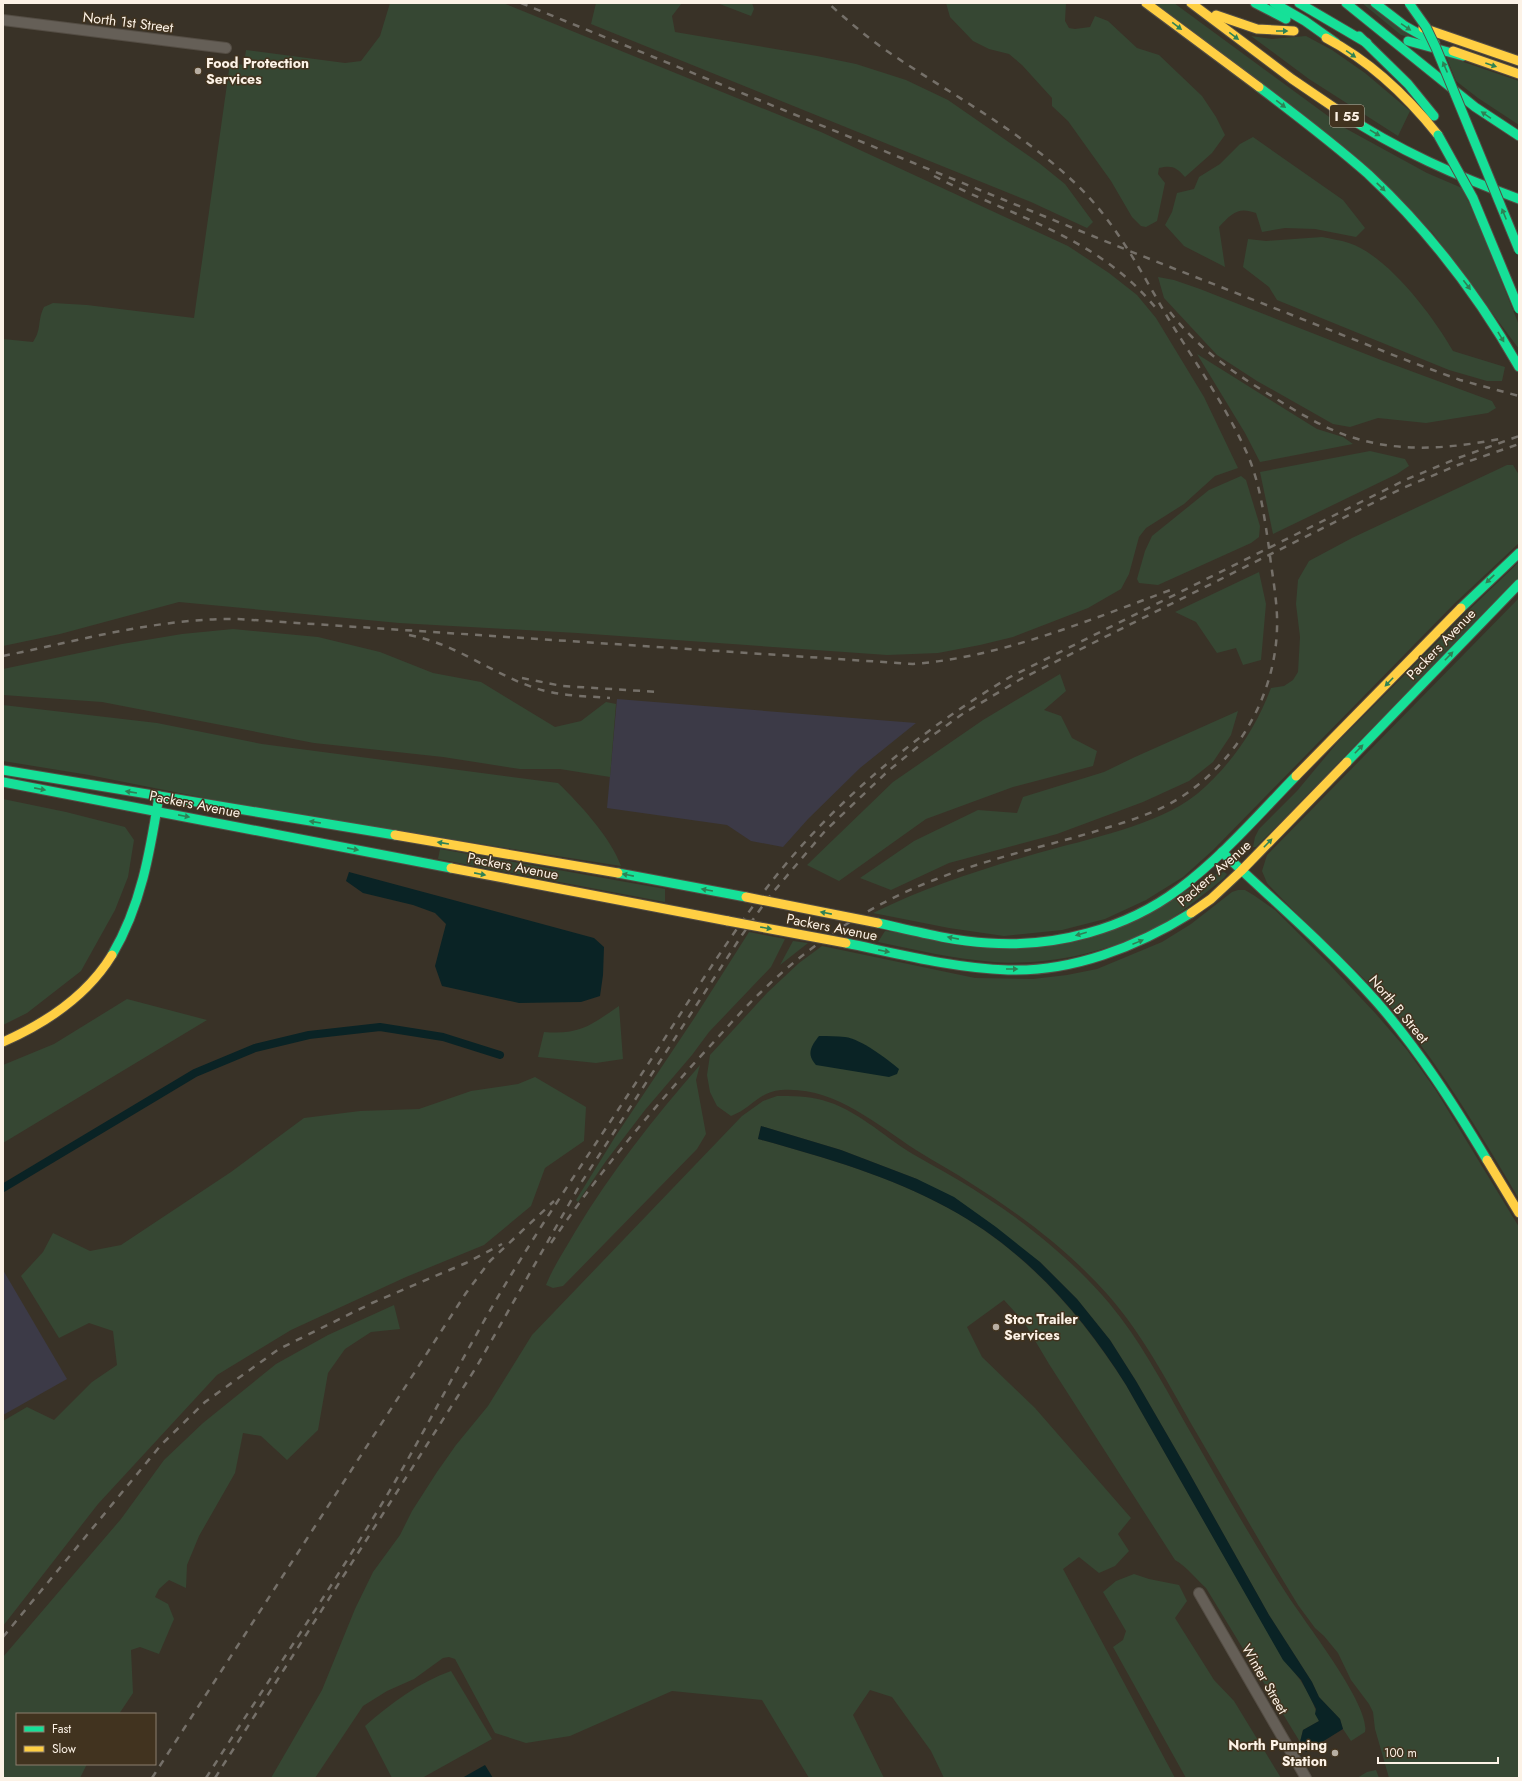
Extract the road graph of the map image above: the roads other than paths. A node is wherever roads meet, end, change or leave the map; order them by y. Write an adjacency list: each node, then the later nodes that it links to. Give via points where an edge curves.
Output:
1 (1146, 3): 26 (main road, one-way to 26, via 1314,129 1382,188 1426,233 1459,274)
2 (1191, 3): 12 (main road, one-way to 12, via 1235,23 1257,29); 22 (main road, I 55, one-way to 22, via 1296,83 1368,129 1437,167)
3 (1255, 3): 14 (main road)
4 (1274, 3): 14 (main road)
5 (1299, 3): 15 (main road)
6 (1317, 3): 15 (main road)
7 (1346, 3): 21 (main road, one-way to 7, via 1475,107)
8 (1375, 3): 17 (main road, one-way to 17, via 1422,37)
9 (1388, 3): 18 (main road, via 1425,29)
10 (1409, 3): 23 (main road, one-way to 10, bridge, via 1439,54 1426,27)
11 (3, 20): 16 (street, North 1st Street)
12 (1294, 31)
13 (1408, 41): 17 (main road)
14 (1336, 43): 20 (main road, one-way to 20, via 1390,84)
15 (1367, 43): 20 (main road, via 1408,84)
16 (226, 48)
17 (1463, 56): 19 (main road, one-way to 19)
18 (1519, 61)
19 (1519, 74)
20 (1441, 133): 24 (main road, via 1477,187); 25 (main road, bridge, via 1474,199)
21 (1519, 136)
22 (1519, 198)
23 (1519, 250)
24 (1519, 287)
25 (1519, 309)
26 (1519, 367)
27 (1519, 553): 33 (main road, Packers Avenue, one-way to 33, via 1490,579)
28 (1519, 584): 34 (main road, Packers Avenue, one-way to 28)
29 (3, 770): 31 (main road, Packers Avenue, one-way to 29)
30 (3, 782): 32 (main road, Packers Avenue, one-way to 32)
31 (159, 796): 32 (main road); 33 (main road, Packers Avenue, one-way to 31, bridge, via 1187,883 1145,911 1105,928 1070,938 1003,944 965,940 592,868)
32 (156, 811): 34 (main road, Packers Avenue, one-way to 34, bridge, via 981,968 1041,968 1079,962 1115,952 1154,936 1202,906); 35 (main road, via 141,887 131,918 114,951 87,987 66,1007 22,1035)
33 (1222, 852): 34 (main road, North B Street)
34 (1241, 871): 36 (main road, North B Street, via 1345,969 1395,1024 1449,1099)
35 (3, 1042)
36 (1519, 1213)
37 (1199, 1593): 38 (street, Winter Street)
38 (1306, 1778)

